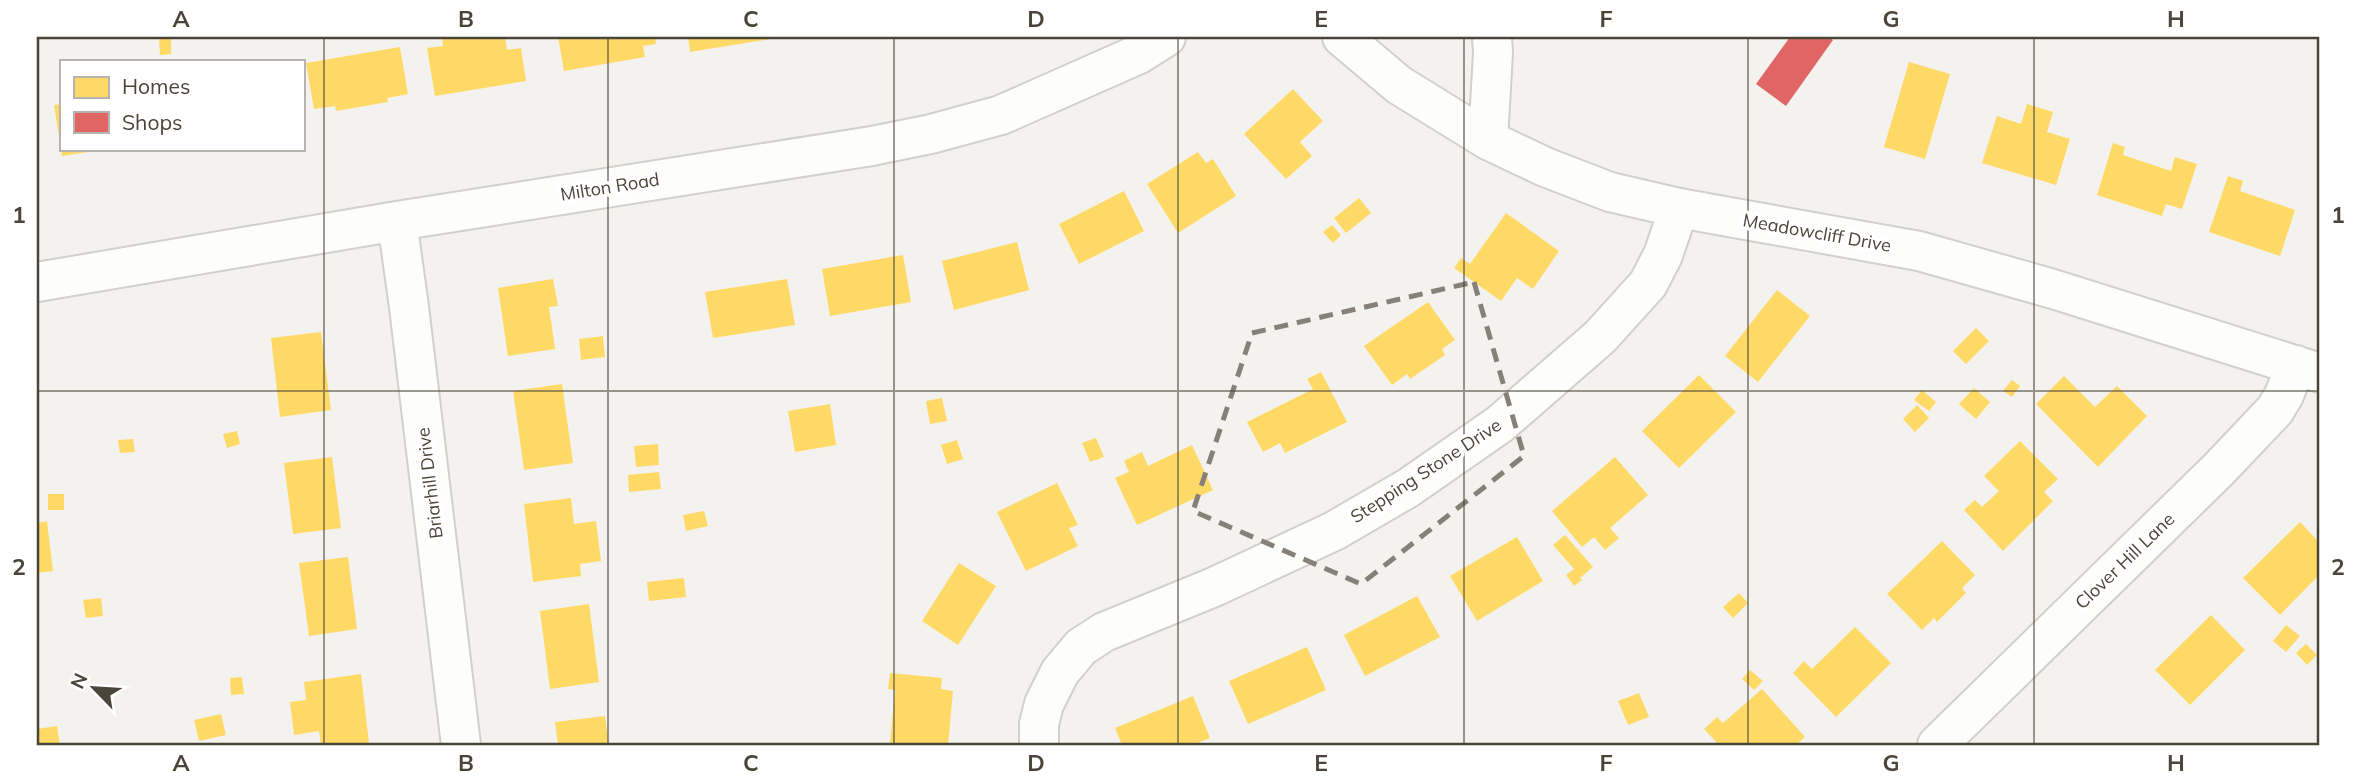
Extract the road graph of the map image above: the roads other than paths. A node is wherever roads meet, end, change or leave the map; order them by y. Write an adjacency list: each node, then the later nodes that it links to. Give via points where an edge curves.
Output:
1 (1166, 37): 6 (street, Milton Road, via 1139,54 1001,115 931,134)
2 (1342, 37): 4 (street, Meadowcliff Drive, via 1399,85)
3 (1492, 37): 4 (street)
4 (1488, 140): 5 (street, Meadowcliff Drive, via 1610,192)
5 (1679, 208): 8 (street, Meadowcliff Drive, via 1919,251); 10 (street, Stepping Stone Drive, via 1648,284 1600,337 1500,424 1408,488 1334,531 1104,632 1081,647 1060,672 1044,704)
6 (397, 221): 7 (street, Milton Road); 9 (street, Briarhill Drive)
7 (37, 282)
8 (2308, 369): 11 (street, Clover Hill Lane, via 2219,469)
9 (461, 745)
10 (1040, 745)
11 (1937, 745)

